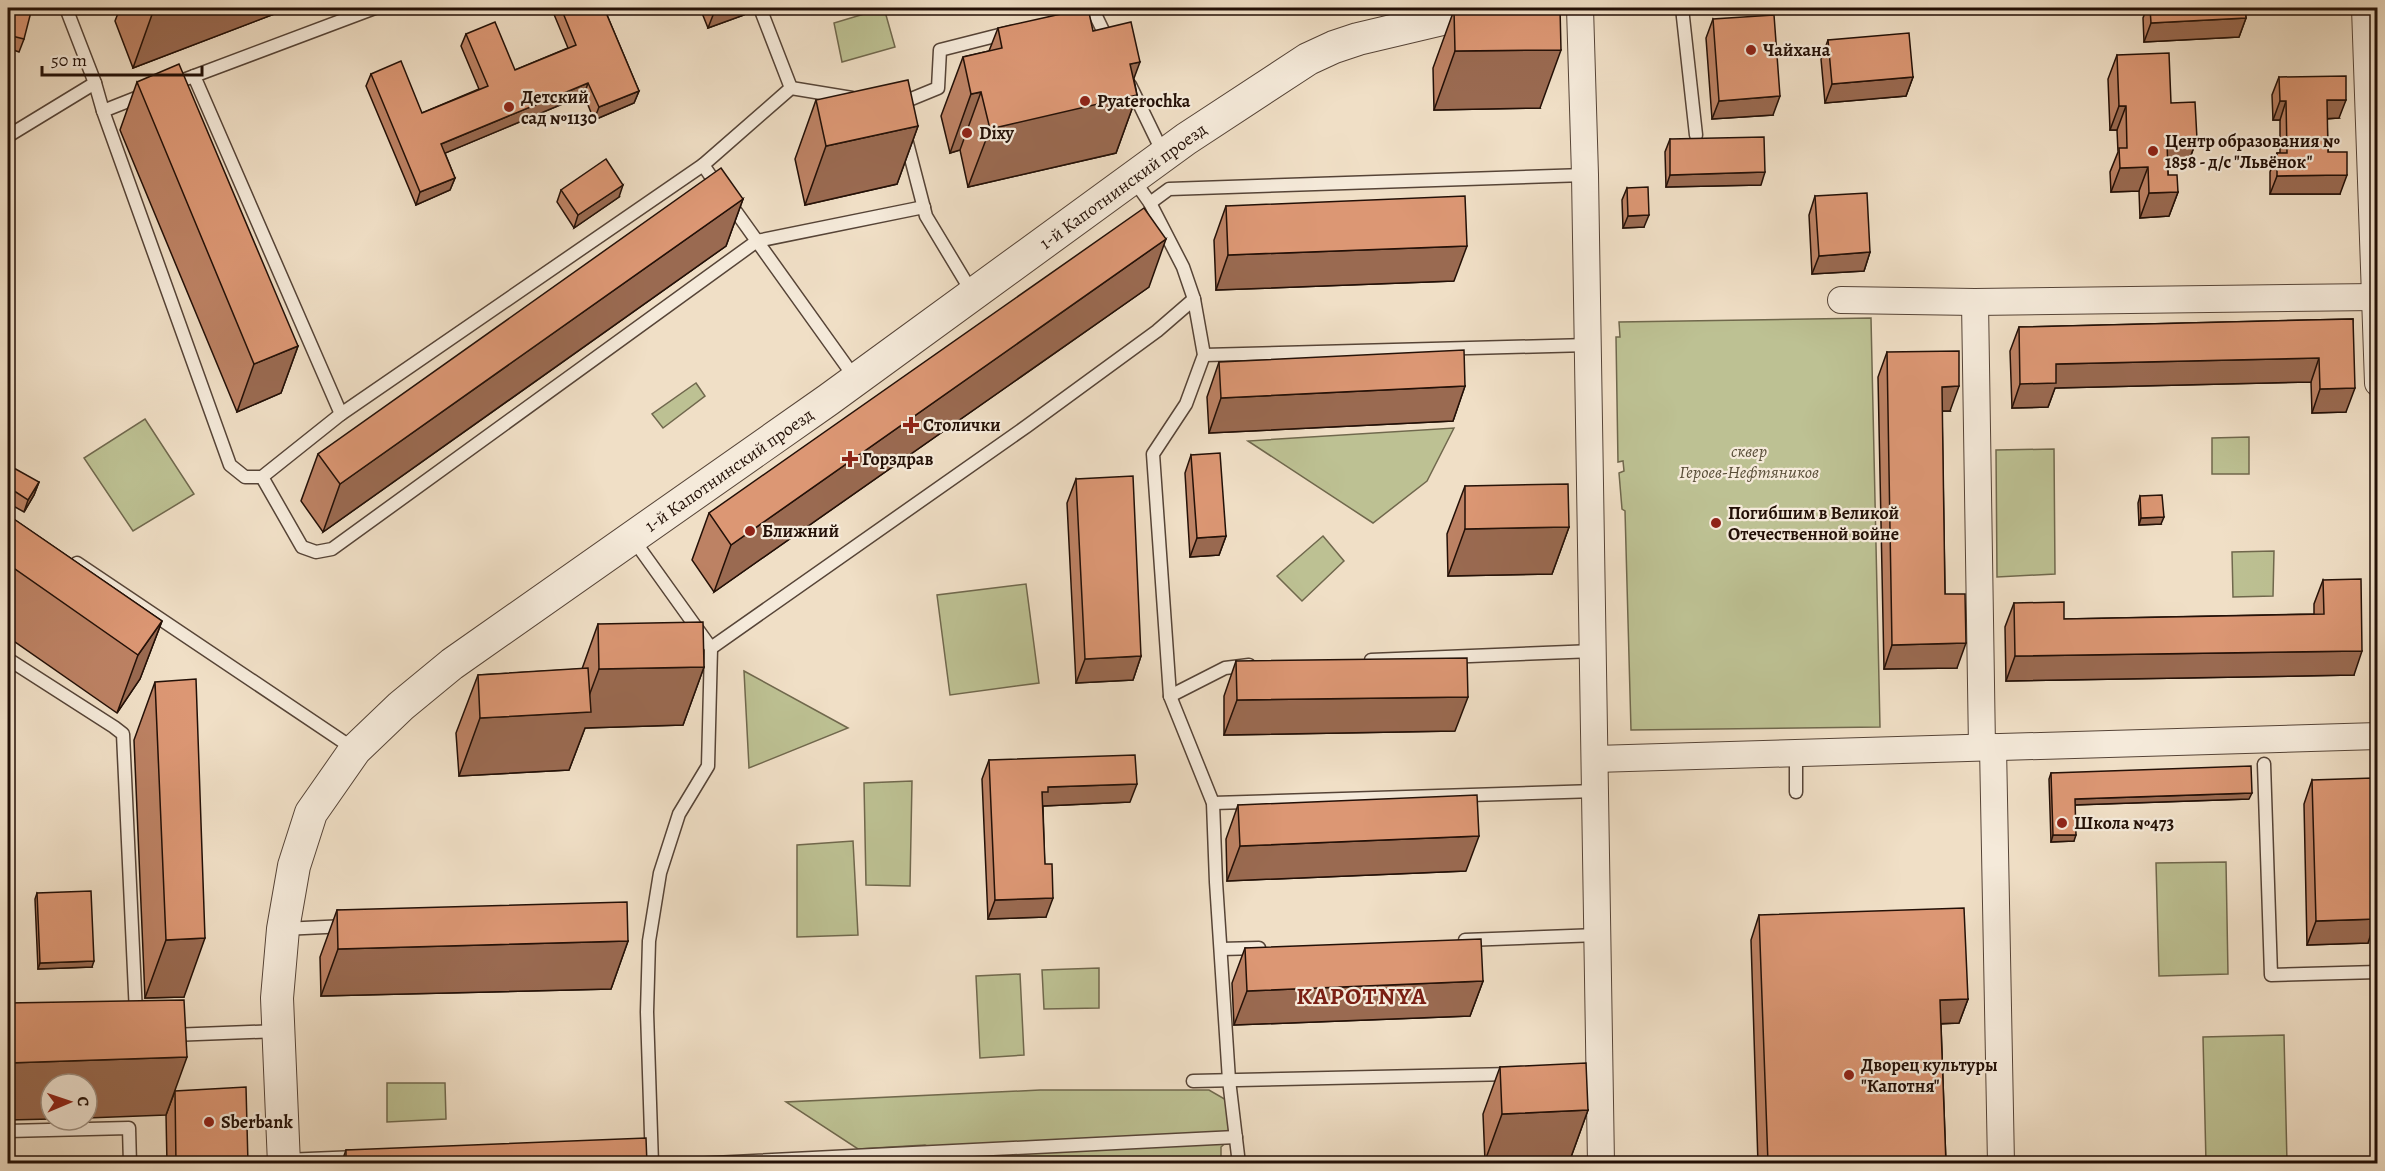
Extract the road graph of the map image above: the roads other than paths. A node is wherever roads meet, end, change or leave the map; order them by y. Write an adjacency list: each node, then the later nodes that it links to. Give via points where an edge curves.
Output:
1 (66, 8): 14 (lane)
2 (375, 8): 13 (lane)
3 (760, 8): 15 (lane)
4 (1489, 8): 8 (street, 1-й Капотнинский проезд)
5 (1580, 8): 22 (street)
6 (1682, 8): 18 (lane)
7 (2365, 8): 27 (street)
8 (1437, 13): 20 (street, 1-й Капотнинский проезд, via 1334,47 1308,60)
9 (1061, 20): 11 (lane, via 1094,12)
10 (1028, 28): 24 (lane, via 940,50 938,88 897,113)
11 (1113, 52)
12 (1123, 71): 20 (lane)
13 (194, 76): 17 (lane); 36 (lane)
14 (95, 83): 17 (lane); 19 (lane)
15 (791, 88): 16 (lane); 21 (lane)
16 (862, 99)
17 (102, 111): 37 (lane, via 230,465 245,477)
18 (1696, 135)
19 (8, 136)
20 (1164, 156): 23 (street, 1-й Капотнинский проезд)
21 (703, 165): 25 (lane); 36 (lane)
22 (1585, 175): 23 (lane); 31 (street)
23 (1141, 191): 26 (street, 1-й Капотнинский проезд); 28 (lane, via 1183,267)
24 (924, 207): 25 (lane); 26 (lane)
25 (757, 242): 34 (lane); 37 (lane, via 332,549 316,552 302,547)
26 (974, 295): 34 (street, 1-й Капотнинский проезд)
27 (2376, 297): 30 (street); 33 (street)
28 (1194, 299): 32 (lane); 40 (lane, via 1157,331 1027,426)
29 (1841, 300): 30 (street)
30 (1975, 302): 47 (street)
31 (1588, 345): 32 (lane); 41 (street)
32 (1204, 355): 45 (lane, via 1186,404 1153,454)
33 (2377, 355): 35 (street)
34 (855, 379): 38 (street, 1-й Капотнинский проезд)
35 (2378, 383)
36 (341, 414): 37 (lane)
37 (262, 477)
38 (632, 537): 40 (lane); 48 (street, 1-й Капотнинский проезд, via 452,664)
39 (65, 555): 48 (lane)
40 (711, 648): 73 (lane, via 708,766 679,814 660,873 650,941 645,1146)
41 (1593, 651): 43 (lane); 50 (street)
42 (8, 659): 62 (lane, via 123,735)
43 (1361, 660)
44 (1257, 664): 45 (lane, via 1225,668)
45 (1170, 696): 54 (lane)
46 (2378, 736): 47 (street)
47 (1987, 747): 49 (street); 77 (street)
48 (355, 750): 56 (street, 1-й Капотнинский проезд, via 311,813 294,866)
49 (1796, 753): 50 (street); 53 (lane)
50 (1595, 759): 52 (street)
51 (2264, 764): 61 (lane, via 2271,975)
52 (1596, 791): 54 (lane); 57 (street)
53 (1796, 792)
54 (1213, 803): 60 (lane)
55 (354, 925): 56 (lane)
56 (283, 929): 63 (street, 1-й Капотнинский проезд)
57 (1598, 935): 58 (lane); 76 (street, via 1593,1072)
58 (1452, 940)
59 (1268, 948): 60 (lane)
60 (1221, 949): 66 (lane)
61 (2378, 972)
62 (137, 1025)
63 (278, 1031): 64 (lane); 71 (street, 1-й Капотнинский проезд)
64 (161, 1036)
65 (1529, 1073): 66 (lane)
66 (1229, 1080): 67 (lane); 69 (lane)
67 (1193, 1081)
68 (8, 1131): 72 (lane, via 129,1128)
69 (1236, 1137): 74 (lane); 75 (lane)
70 (367, 1156): 71 (lane)
71 (284, 1162)
72 (130, 1164)
73 (652, 1164)
74 (693, 1164)
75 (1239, 1164)
76 (1601, 1164)
77 (2001, 1164)

